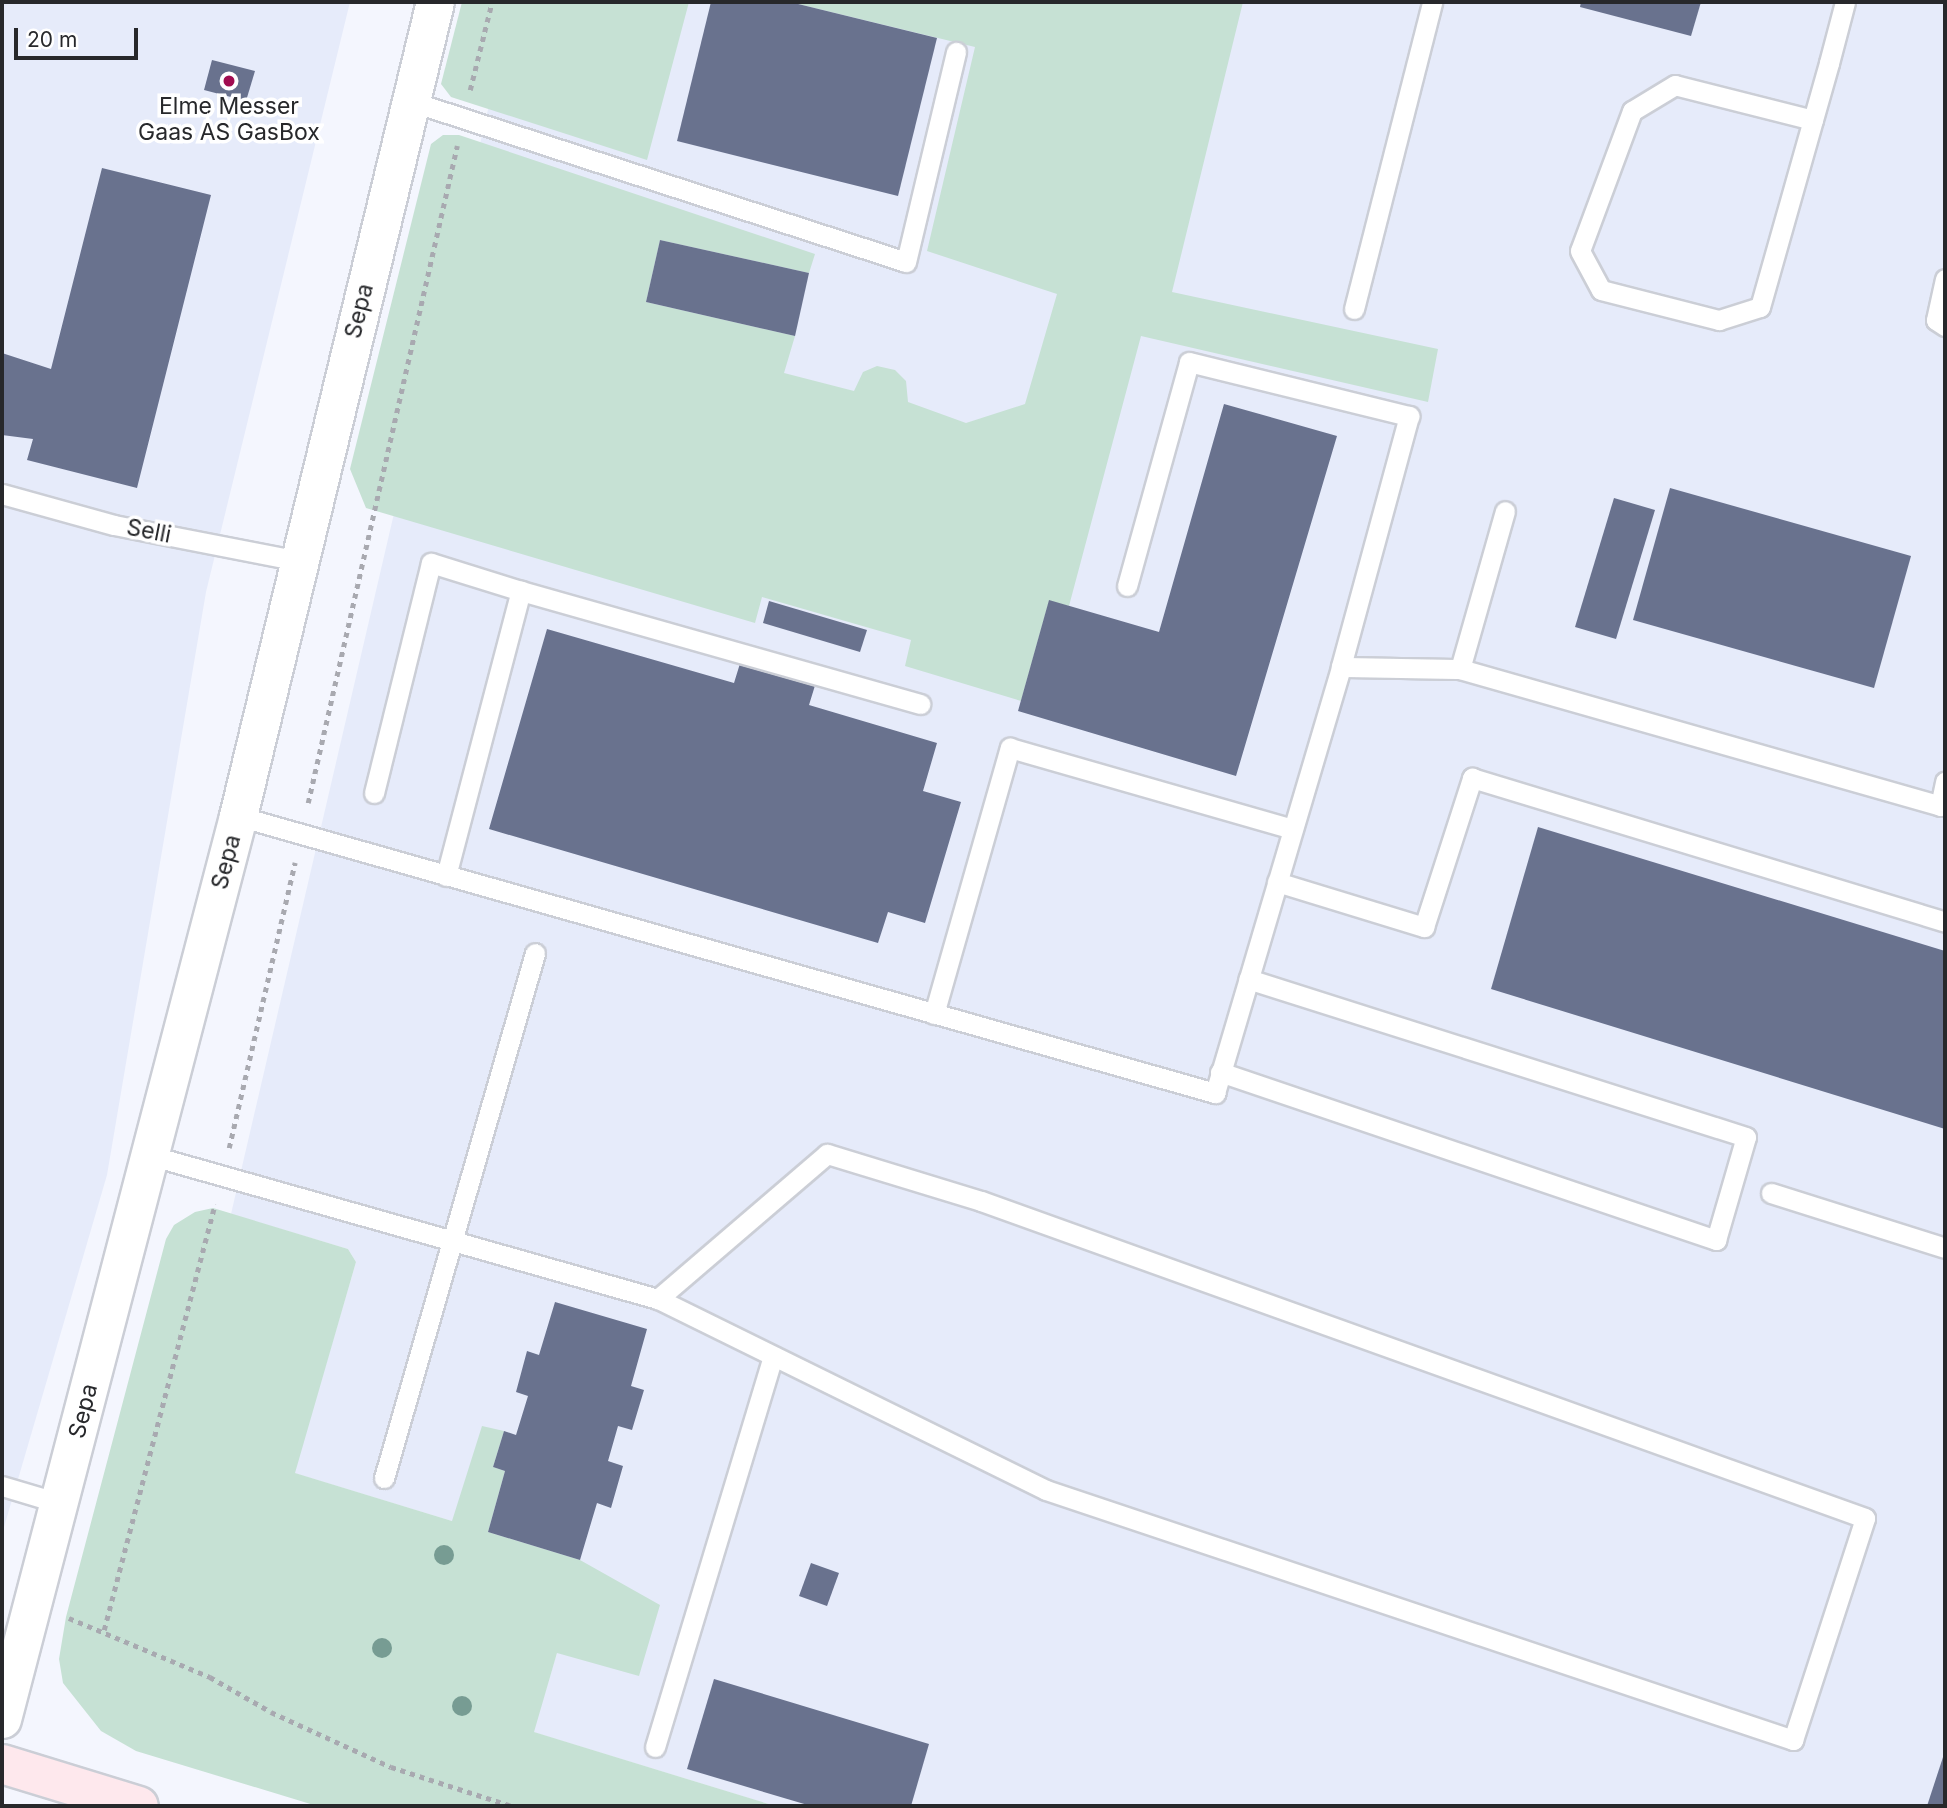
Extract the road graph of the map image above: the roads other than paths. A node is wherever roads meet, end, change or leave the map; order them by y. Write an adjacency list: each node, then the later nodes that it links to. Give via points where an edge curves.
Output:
1 (435, 2): 5 (street, Sepa)
2 (1432, 2): 8 (lane)
3 (1845, 2): 6 (lane)
4 (956, 52): 5 (lane, via 906,262)
5 (410, 101): 12 (street, Sepa)
6 (1813, 120): 6 (lane, via 1760,307 1719,320 1601,290 1580,251 1632,111 1675,85)
7 (1945, 279): 9 (lane, via 1936,320)
8 (1354, 309)
9 (1945, 326)
10 (2, 494): 12 (lane, Selli, via 114,525)
11 (1505, 511): 16 (lane)
12 (299, 561): 20 (street, Sepa)
13 (1127, 586): 15 (lane, via 1189,362 1409,416)
14 (521, 591): 17 (lane); 19 (lane, via 431,564); 22 (lane)
15 (1341, 667): 16 (lane); 21 (lane)
16 (1460, 669): 18 (lane, via 1940,806)
17 (920, 704)
18 (1945, 782)
19 (374, 793)
20 (238, 816): 22 (lane); 29 (street, Sepa)
21 (1293, 829): 23 (lane); 27 (lane, via 1010,748)
22 (446, 876): 27 (lane)
23 (1278, 882): 24 (lane, via 1424,927 1472,778); 26 (lane)
24 (1945, 922)
25 (535, 953): 31 (lane)
26 (1248, 979): 28 (lane); 28 (lane, via 1746,1137 1716,1240)
27 (934, 1014): 28 (lane, via 1215,1093)
28 (1220, 1072)
29 (149, 1155): 31 (lane); 37 (street, Sepa)
30 (1771, 1193): 32 (lane)
31 (453, 1241): 33 (lane); 35 (lane)
32 (1945, 1248)
33 (658, 1299): 34 (lane); 34 (lane, via 827,1154 981,1201 1865,1518 1793,1740 1046,1490)
34 (773, 1356): 39 (lane)
35 (384, 1478)
36 (2, 1486): 37 (lane)
37 (60, 1503): 38 (street, Sepa)
38 (2, 1719)
39 (654, 1747)
40 (2, 1764): 41 (main road)
41 (139, 1806)

